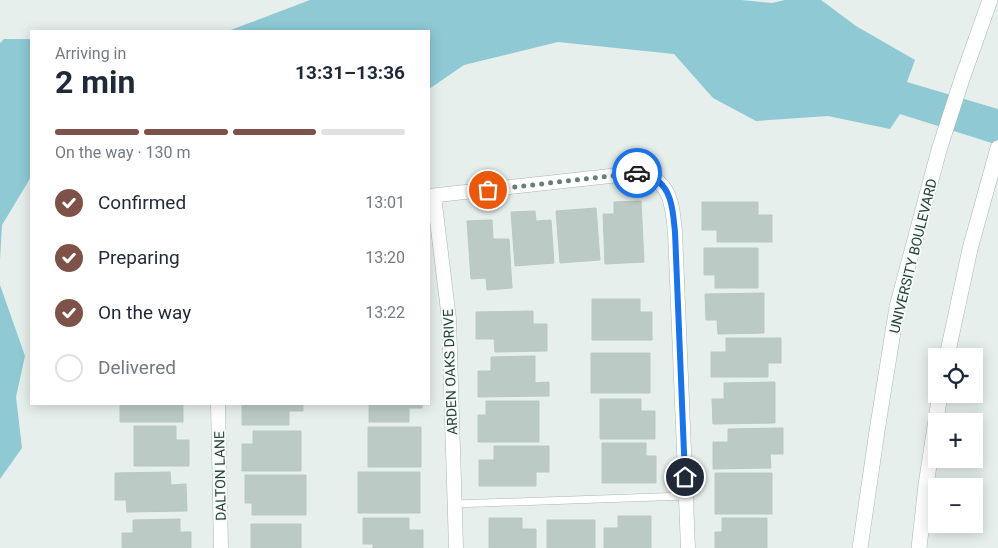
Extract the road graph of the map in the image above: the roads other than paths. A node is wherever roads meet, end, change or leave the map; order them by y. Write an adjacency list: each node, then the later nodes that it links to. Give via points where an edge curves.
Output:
1 (990, 0): 12 (main road, UNIVERSITY BOULEVARD, via 939,150 898,307)
2 (998, 148): 4 (main road, via 970,249)
3 (431, 196): 7 (street, via 626,174 646,174 666,189 675,232); 8 (street, ARDEN OAKS DRIVE, via 449,318)
4 (949, 348)
5 (939, 403): 13 (main road)
6 (218, 405): 9 (street, DALTON LANE)
7 (686, 496): 8 (lane); 11 (street)
8 (454, 504): 10 (street, ARDEN OAKS DRIVE)
9 (222, 548)
10 (456, 548)
11 (688, 548)
12 (860, 548)
13 (919, 548)

